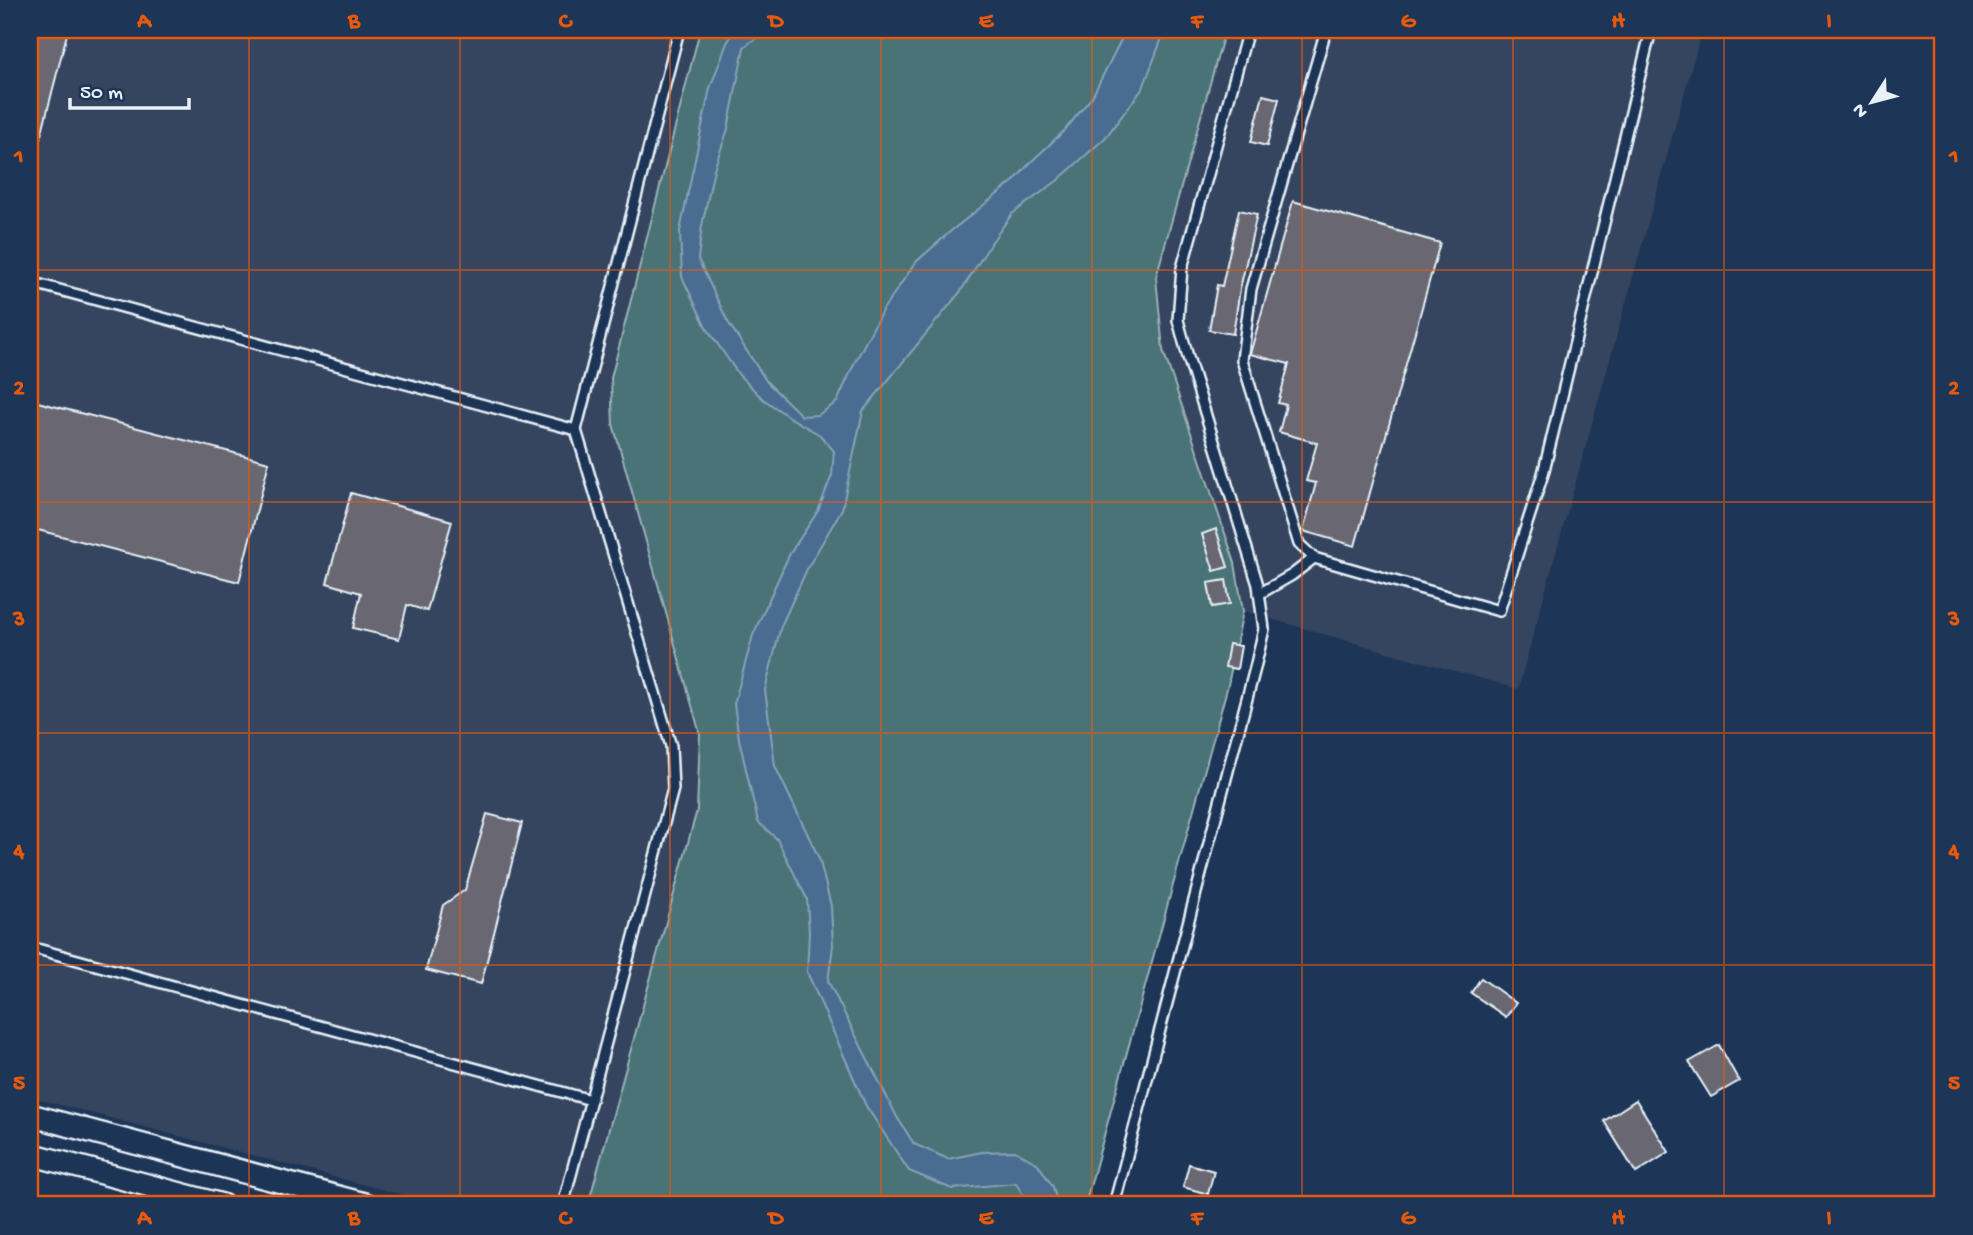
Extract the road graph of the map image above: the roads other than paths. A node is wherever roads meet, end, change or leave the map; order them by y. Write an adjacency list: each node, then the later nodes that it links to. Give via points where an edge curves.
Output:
1 (679, 30): 6 (lane)
2 (1248, 30): 8 (lane, via 1182,268 1178,320)
3 (1326, 30): 7 (lane, via 1251,289 1241,360 1299,544)
4 (1651, 30): 7 (lane, via 1543,474 1499,611)
5 (30, 282): 6 (lane)
6 (576, 430): 10 (lane, via 671,746 673,789)
7 (1314, 558): 8 (lane)
8 (1259, 594): 16 (lane, via 1264,629 1255,668)
9 (30, 947): 10 (lane)
10 (591, 1100): 15 (lane)
11 (30, 1115): 14 (street)
12 (30, 1154): 13 (street)
13 (222, 1205)
14 (368, 1205)
15 (563, 1205)
16 (1114, 1205)

